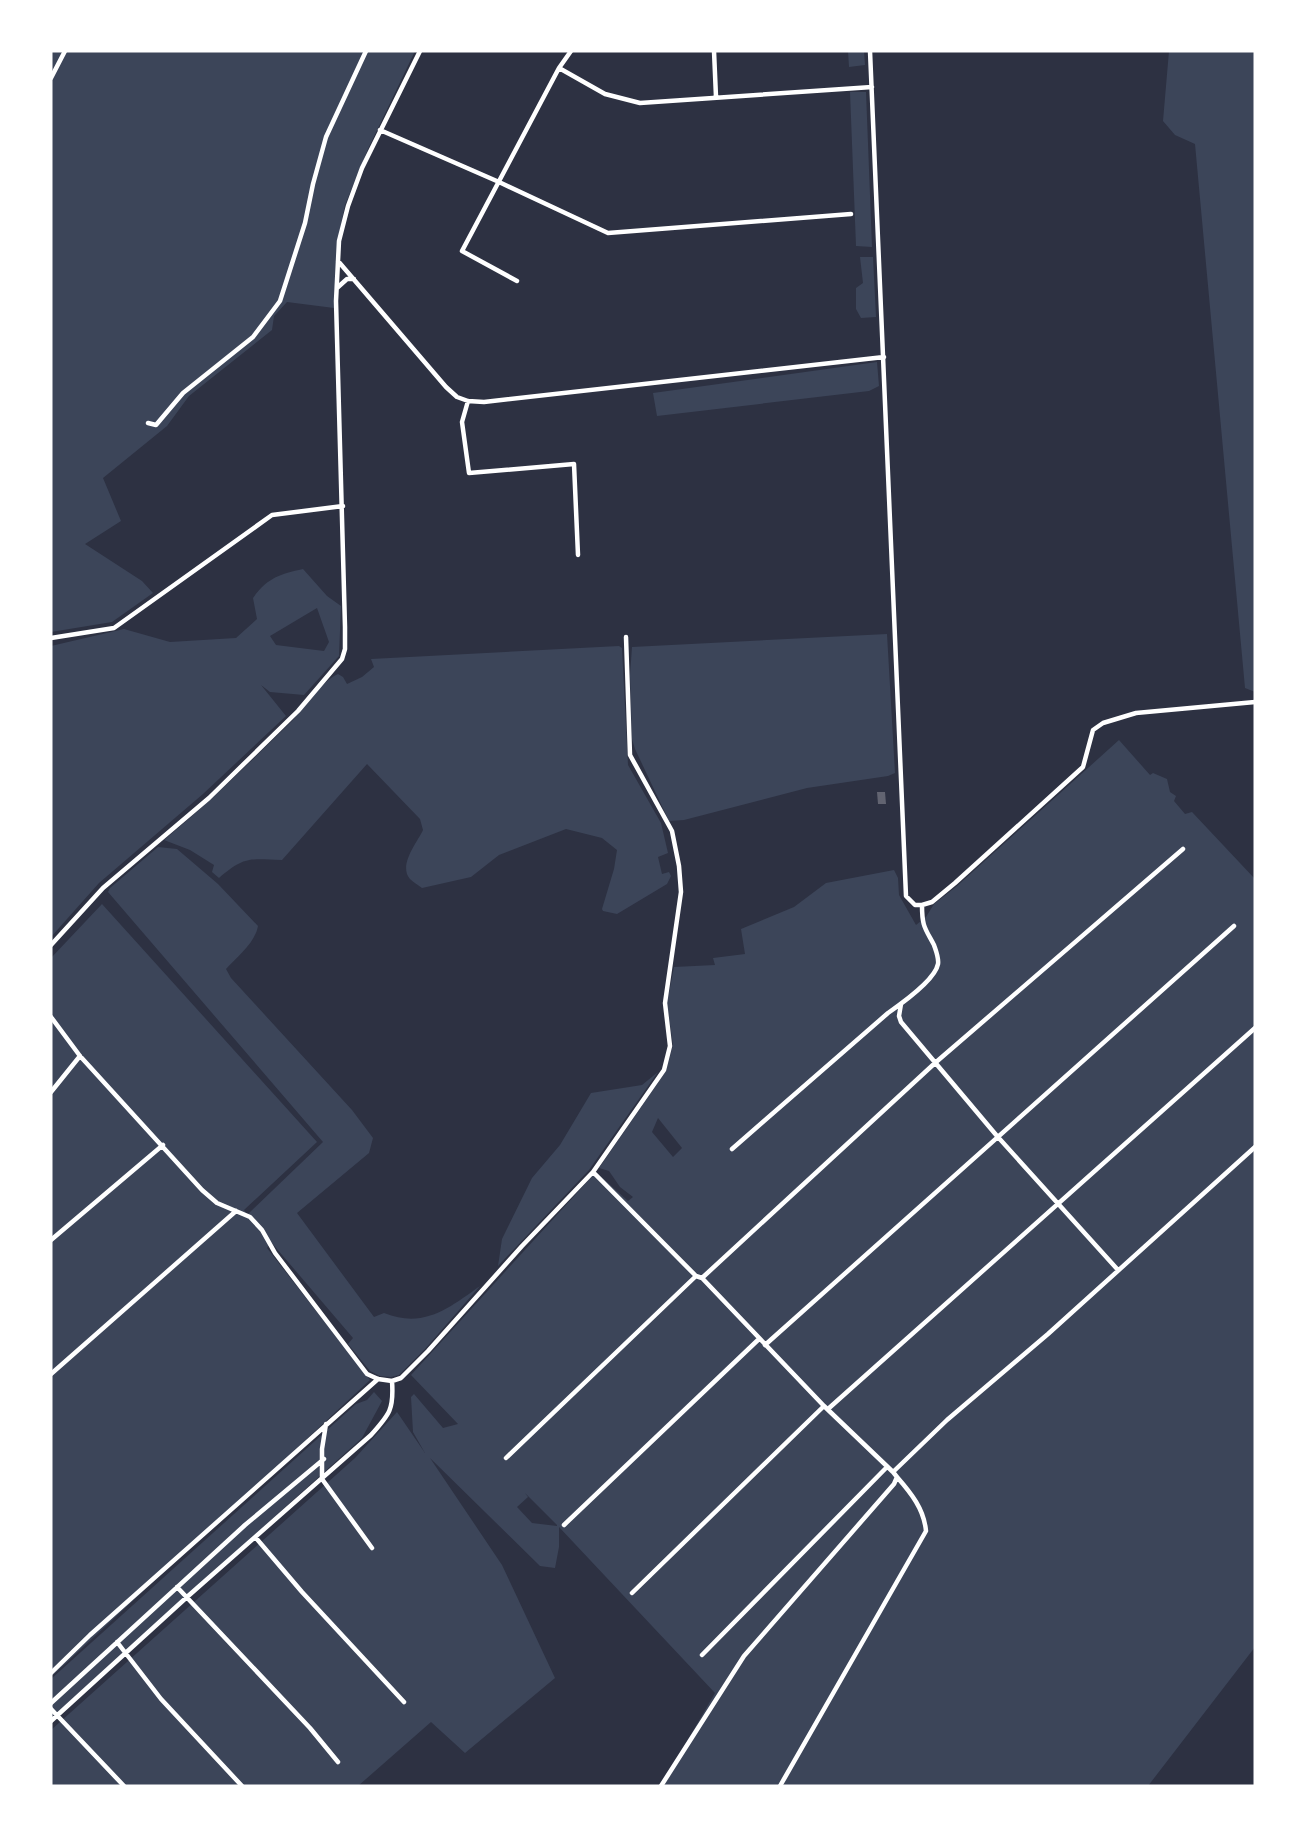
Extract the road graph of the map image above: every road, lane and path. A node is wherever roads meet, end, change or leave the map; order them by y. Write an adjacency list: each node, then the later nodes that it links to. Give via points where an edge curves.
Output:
1 (65, 51): 8 (street)
2 (366, 51): 20 (street, via 326,137 305,223 280,301 253,337 183,393 156,424)
3 (420, 51): 11 (street)
4 (571, 51): 7 (street)
5 (714, 51): 10 (street)
6 (870, 51): 9 (street)
7 (559, 68): 10 (street, via 605,94 640,103); 12 (street)
8 (51, 78)
9 (872, 87): 10 (street); 18 (street)
10 (716, 97)
11 (380, 130): 12 (street); 14 (street, via 348,206)
12 (499, 182): 13 (street, via 608,233); 16 (street, via 462,251)
13 (851, 214)
14 (338, 261): 15 (street); 17 (street)
15 (354, 279): 17 (street, via 347,279); 19 (street, via 446,387)
16 (517, 281)
17 (337, 288): 21 (street)
18 (884, 357): 19 (street, via 548,396); 27 (street, via 905,892 912,903)
19 (468, 401): 22 (street, via 462,422 469,473 574,464)
20 (148, 423)
21 (343, 506): 24 (street, via 272,515 114,628); 29 (street, via 342,659 298,711 209,798 103,888)
22 (578, 555)
23 (626, 637): 40 (street, via 630,755 672,831 681,892 665,1003 670,1047 664,1070)
24 (51, 638)
25 (1255, 702): 27 (street, via 1136,713 1103,723 1093,730 1083,767 955,883 932,902)
26 (1183, 849): 34 (street)
27 (922, 905): 30 (street, via 924,929 938,964 936,971)
28 (1234, 926): 36 (street)
29 (51, 945)
30 (901, 1004): 34 (street, via 901,1022); 39 (street)
31 (51, 1017): 33 (street)
32 (1255, 1028): 41 (street)
33 (80, 1056): 35 (street); 37 (street)
34 (935, 1063): 36 (street); 45 (street)
35 (51, 1092)
36 (997, 1136): 41 (street); 47 (street)
37 (163, 1145): 42 (street, via 202,1190 218,1203); 43 (street)
38 (1255, 1147): 44 (street)
39 (732, 1149)
40 (592, 1172): 45 (street); 50 (street, via 428,1351 401,1378)
41 (1059, 1204): 44 (street); 51 (street)
42 (237, 1210): 48 (street); 49 (street, via 262,1230 367,1374)
43 (51, 1240)
44 (1118, 1270): 55 (street)
45 (699, 1277): 46 (street); 53 (street)
46 (759, 1339): 47 (street); 58 (street)
47 (765, 1345): 51 (street)
48 (51, 1374)
49 (378, 1379): 50 (street); 52 (street)
50 (392, 1381): 57 (street, via 393,1403 383,1422)
51 (826, 1407): 55 (street); 62 (street)
52 (326, 1424): 54 (street); 67 (street)
53 (506, 1458)
54 (324, 1460): 57 (street); 61 (street)
55 (890, 1470): 56 (street); 66 (street)
56 (897, 1477): 76 (street, via 744,1656); 77 (street, via 915,1497 926,1531)
57 (322, 1479): 59 (street); 60 (street)
58 (564, 1525)
59 (256, 1538): 63 (street); 68 (street)
60 (372, 1548)
61 (177, 1587): 63 (street); 64 (street)
62 (632, 1593)
63 (187, 1597): 65 (street); 73 (street)
64 (117, 1642): 65 (street); 69 (street)
65 (126, 1653): 71 (street); 75 (street, via 161,1699)
66 (702, 1655)
67 (51, 1673)
68 (404, 1702)
69 (51, 1703)
70 (51, 1709): 71 (street)
71 (57, 1715): 72 (street); 74 (street)
72 (51, 1721)
73 (338, 1762)
74 (124, 1786)
75 (242, 1786)
76 (661, 1786)
77 (780, 1786)

